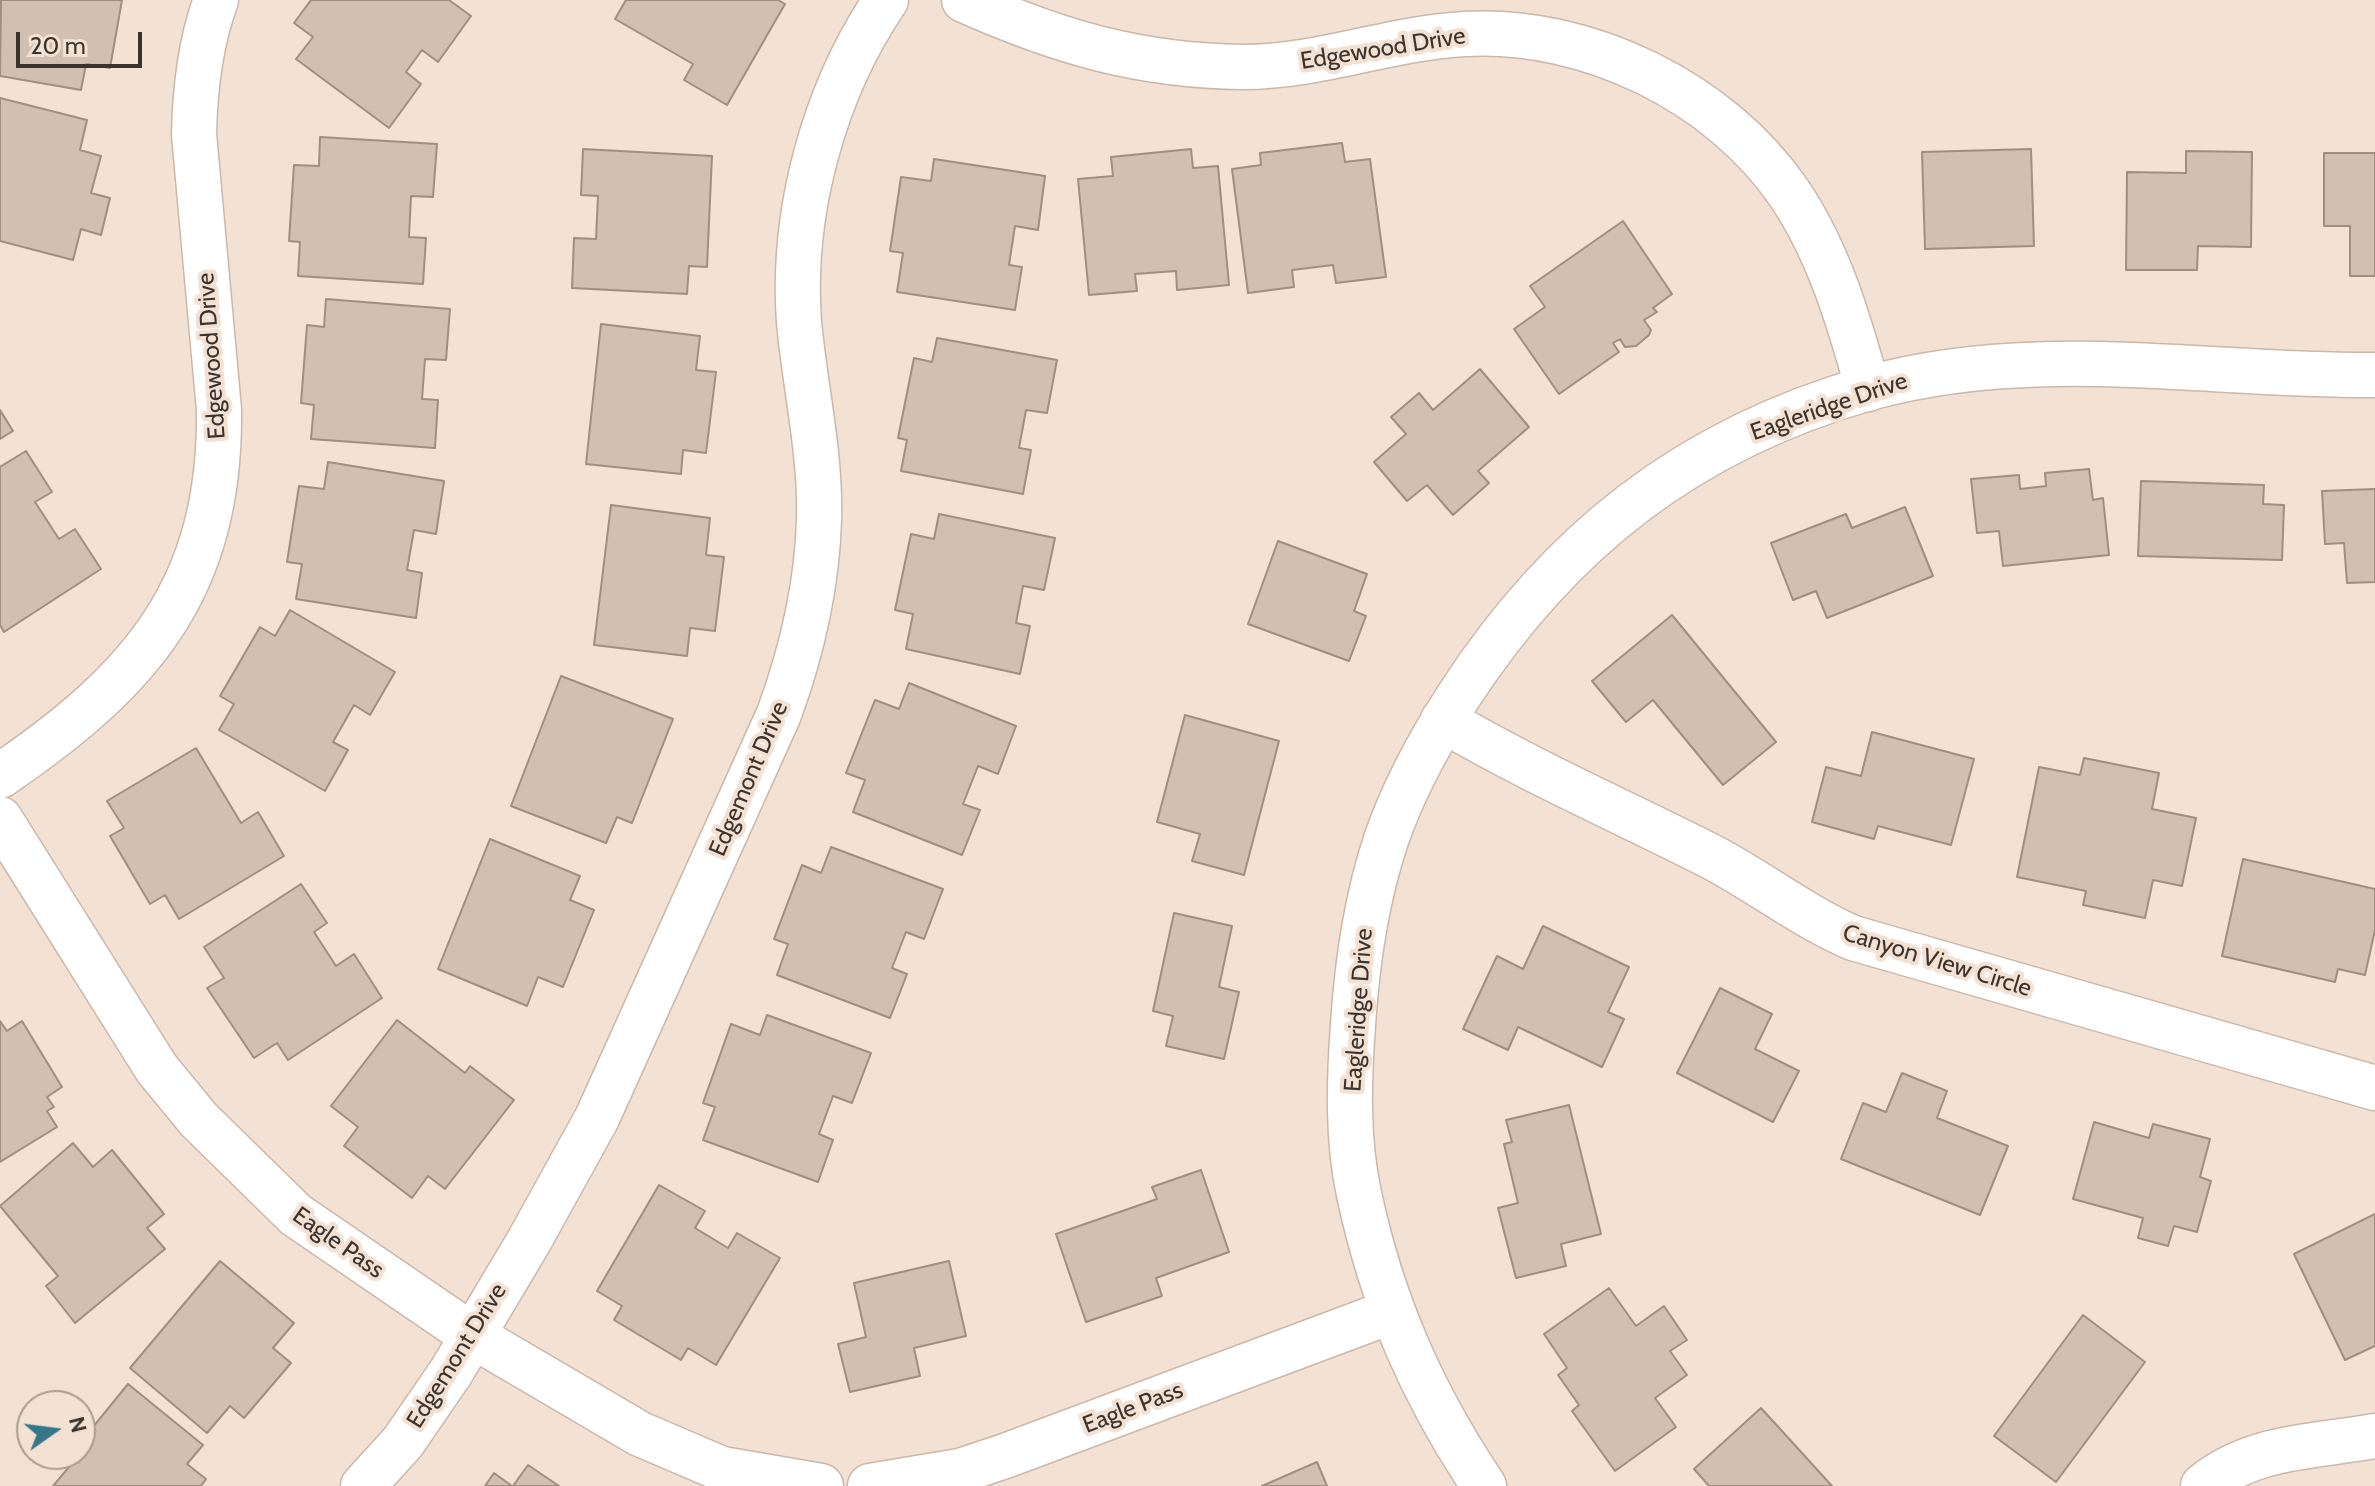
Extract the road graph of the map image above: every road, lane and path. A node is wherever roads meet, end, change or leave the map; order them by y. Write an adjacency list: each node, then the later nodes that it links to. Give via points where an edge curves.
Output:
1 (216, 0): 8 (street, Edgewood Drive, via 195,93 219,450 201,545 182,594 155,640 129,670 83,716)
2 (886, 0): 12 (street, Edgemont Drive, via 846,67 806,203 799,317 819,519 808,621 794,673 597,1118)
3 (964, 0): 4 (street, Edgewood Drive, via 1074,43 1198,66 1297,63)
4 (1468, 17): 6 (street, Edgewood Drive, via 1515,36 1596,52 1641,70 1720,121 1789,193 1816,240)
5 (2375, 375): 6 (street, Eagleridge Drive, via 2052,361 1991,364)
6 (1868, 389): 7 (street, Eagleridge Drive, via 1770,423 1698,458 1635,501 1555,569 1485,656)
7 (1443, 720): 10 (street, Canyon View Circle, via 1552,781 1742,873 1792,908 1853,938); 11 (street, Eagleridge Drive, via 1387,839 1364,922 1355,994 1349,1074 1358,1190)
8 (0, 776)
9 (0, 819): 12 (street, Eagle Pass, via 157,1069 199,1120 296,1215)
10 (2375, 1088)
11 (1390, 1312): 16 (street, Eagle Pass, via 1005,1456 960,1471); 17 (street, Eagleridge Drive, via 1450,1436)
12 (473, 1336): 14 (street, Edgemont Drive, via 403,1442); 15 (street, Eagle Pass, via 679,1453 722,1469)
13 (2375, 1436): 18 (street, via 2279,1449)
14 (363, 1486)
15 (821, 1486)
16 (870, 1486)
17 (1484, 1486)
18 (2203, 1486)

